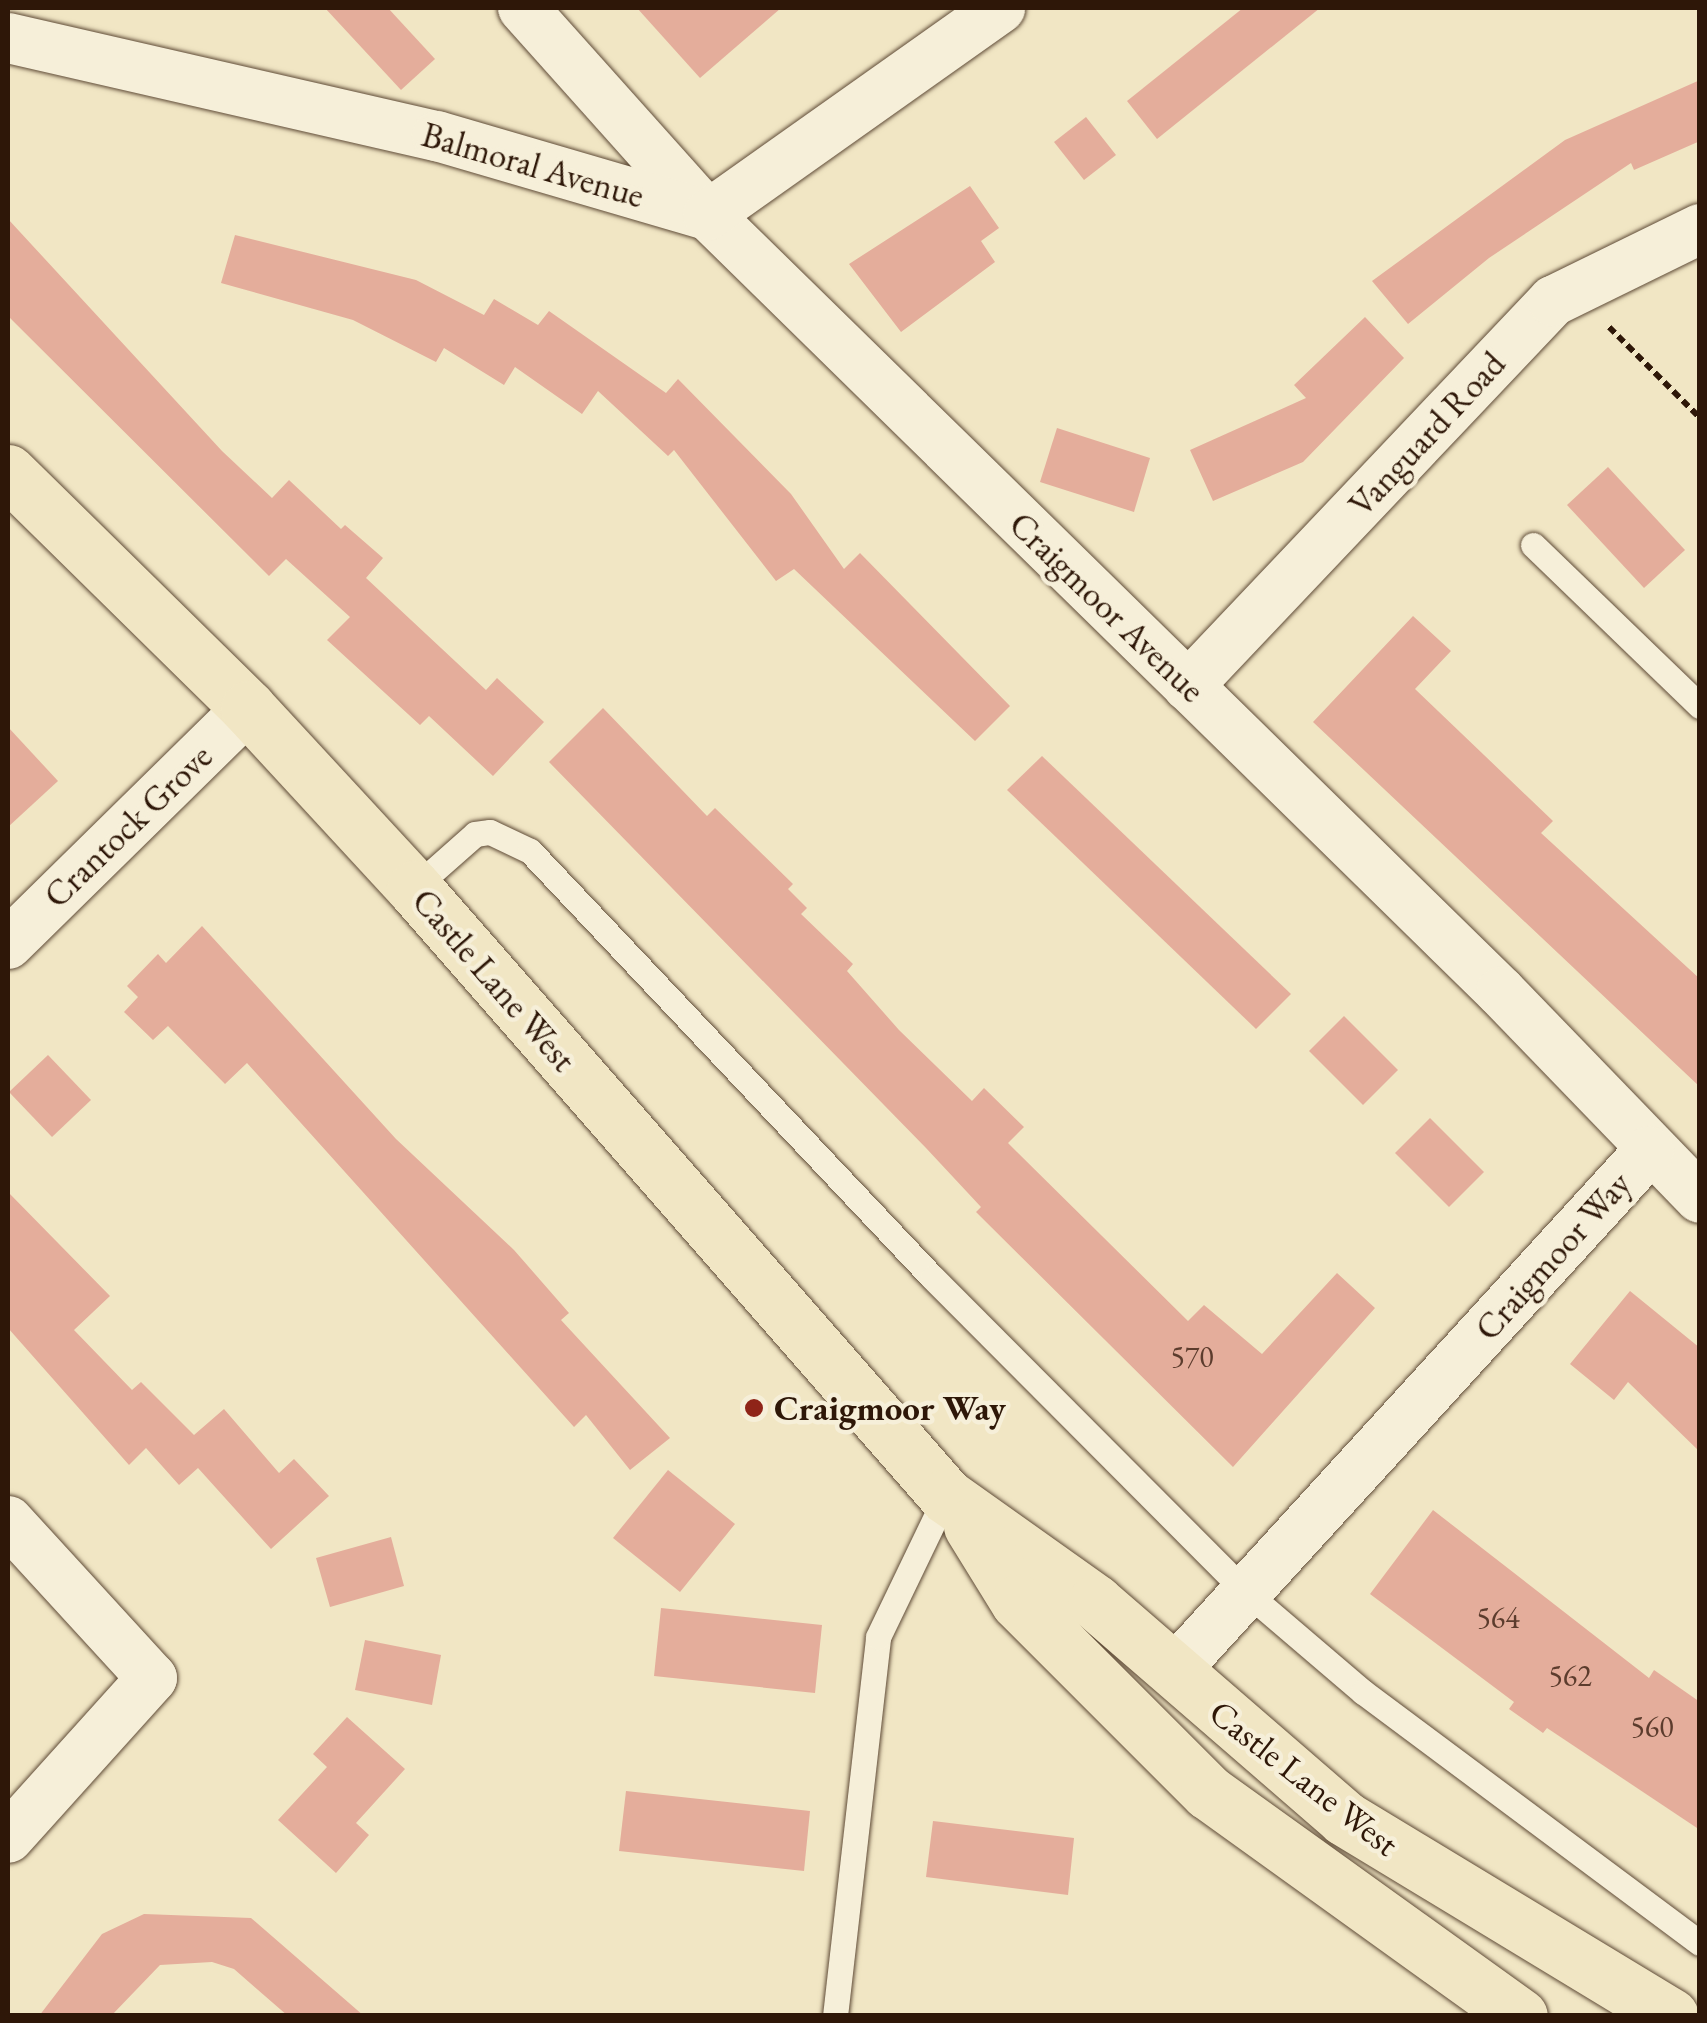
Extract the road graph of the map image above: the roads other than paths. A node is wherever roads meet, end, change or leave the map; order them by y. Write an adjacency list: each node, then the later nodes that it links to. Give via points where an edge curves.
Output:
1 (523, 8): 4 (street, Craigmoor Avenue)
2 (1000, 8): 4 (street)
3 (8, 38): 4 (street, Balmoral Avenue, via 437,136)
4 (708, 216): 8 (street, Craigmoor Avenue)
5 (1700, 229): 8 (street, Vanguard Road, via 1553,301)
6 (8, 472): 10 (main road, Castle Lane West)
7 (1532, 545): 9 (lane)
8 (1188, 686): 13 (street, Craigmoor Avenue, via 1501,992)
9 (1700, 706)
10 (248, 708): 11 (main road, Castle Lane West); 12 (street, Crantock Grove)
11 (414, 888): 15 (main road, Castle Lane West); 17 (lane, via 474,834 490,832 530,851 933,1278)
12 (8, 944)
13 (1649, 1151): 14 (street, Craigmoor Avenue); 17 (street, Craigmoor Way)
14 (1700, 1198)
15 (953, 1502): 18 (main road, Castle Lane West, via 1096,1602); 21 (lane, via 878,1636); 22 (main road, Castle Lane West, via 1018,1602 1208,1792)
16 (8, 1521): 19 (street, via 152,1678)
17 (1246, 1592): 18 (street, Craigmoor Way); 20 (lane, via 1364,1692)
18 (1174, 1671): 23 (main road, Castle Lane West, via 1344,1818)
19 (8, 1838)
20 (1700, 1943)
21 (835, 2016)
22 (1520, 2016)
23 (1671, 2016)

